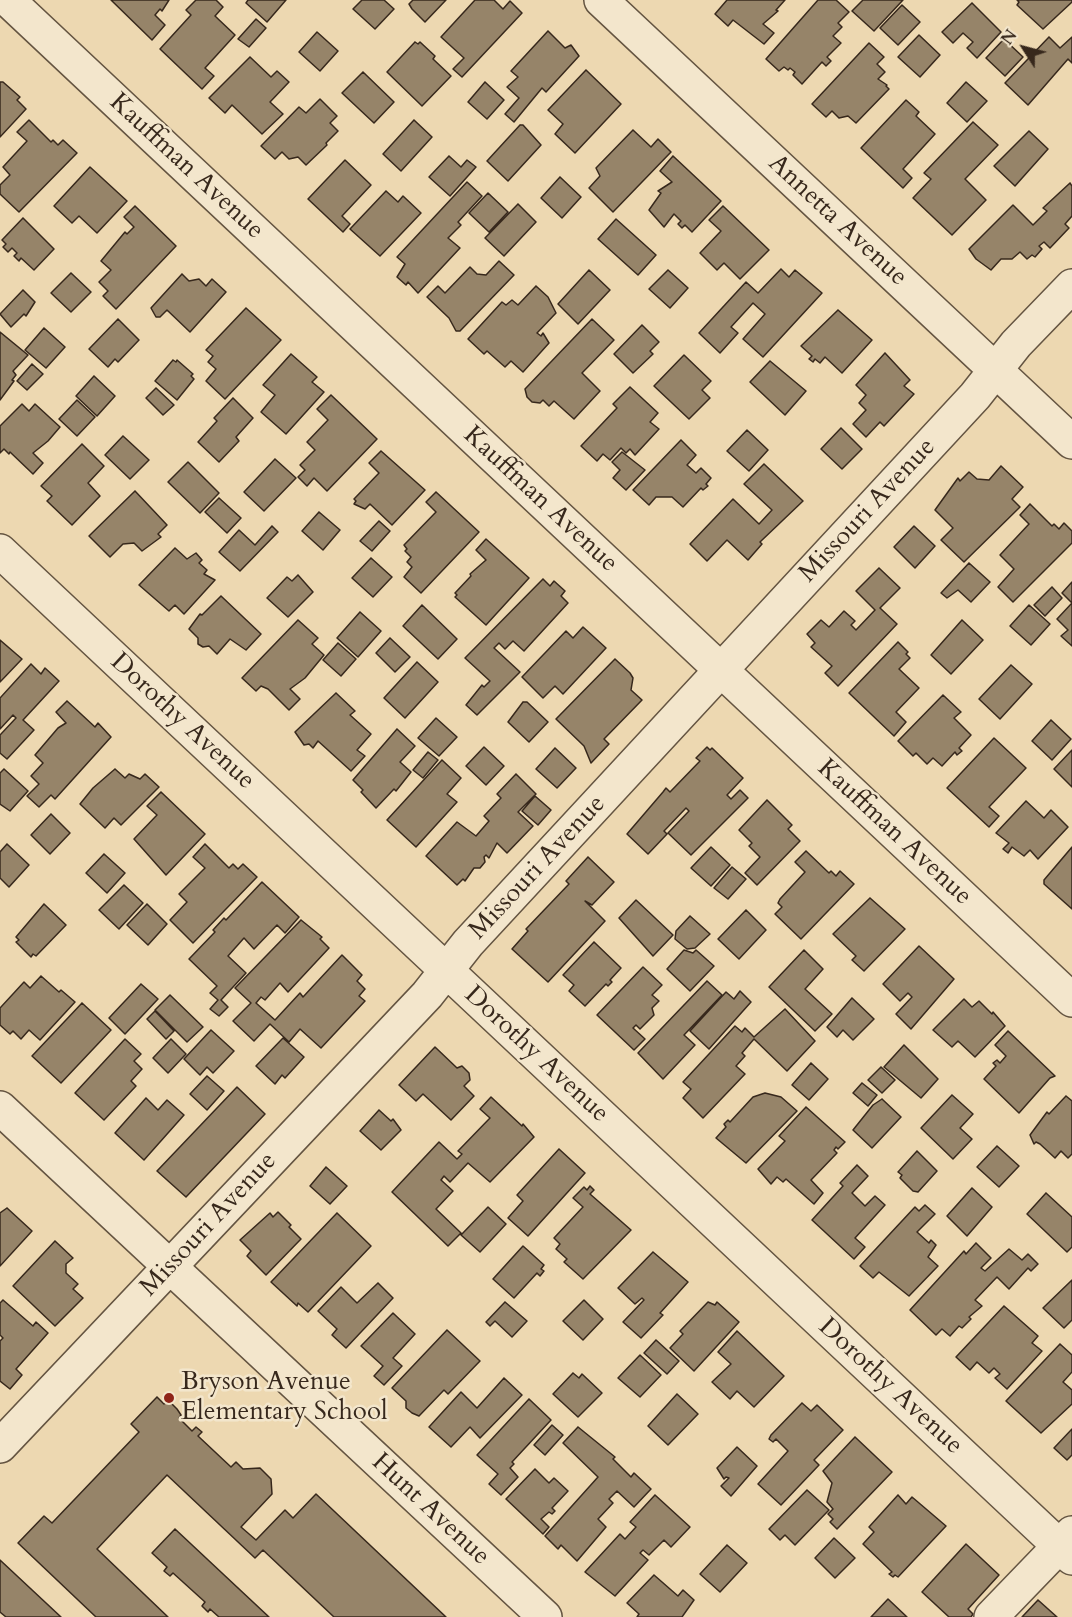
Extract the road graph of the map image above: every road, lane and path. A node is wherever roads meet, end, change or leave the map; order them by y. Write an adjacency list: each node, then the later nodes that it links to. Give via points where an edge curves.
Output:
1 (8, 0): 7 (street, Kauffman Avenue)
2 (602, 0): 4 (street, Annetta Avenue)
3 (1072, 286): 4 (street, Missouri Avenue)
4 (996, 370): 5 (street, Annetta Avenue); 7 (street, Missouri Avenue)
5 (1072, 442)
6 (0, 551): 8 (street, Dorothy Avenue)
7 (721, 670): 8 (street, Missouri Avenue); 9 (street, Kauffman Avenue)
8 (447, 970): 11 (street, Missouri Avenue); 13 (street, Dorothy Avenue)
9 (1072, 1000)
10 (0, 1108): 11 (street, Hunt Avenue)
11 (170, 1266): 12 (street, Missouri Avenue); 14 (street, Hunt Avenue)
12 (0, 1446)
13 (1068, 1546): 15 (street)
14 (545, 1617)
15 (991, 1617)

